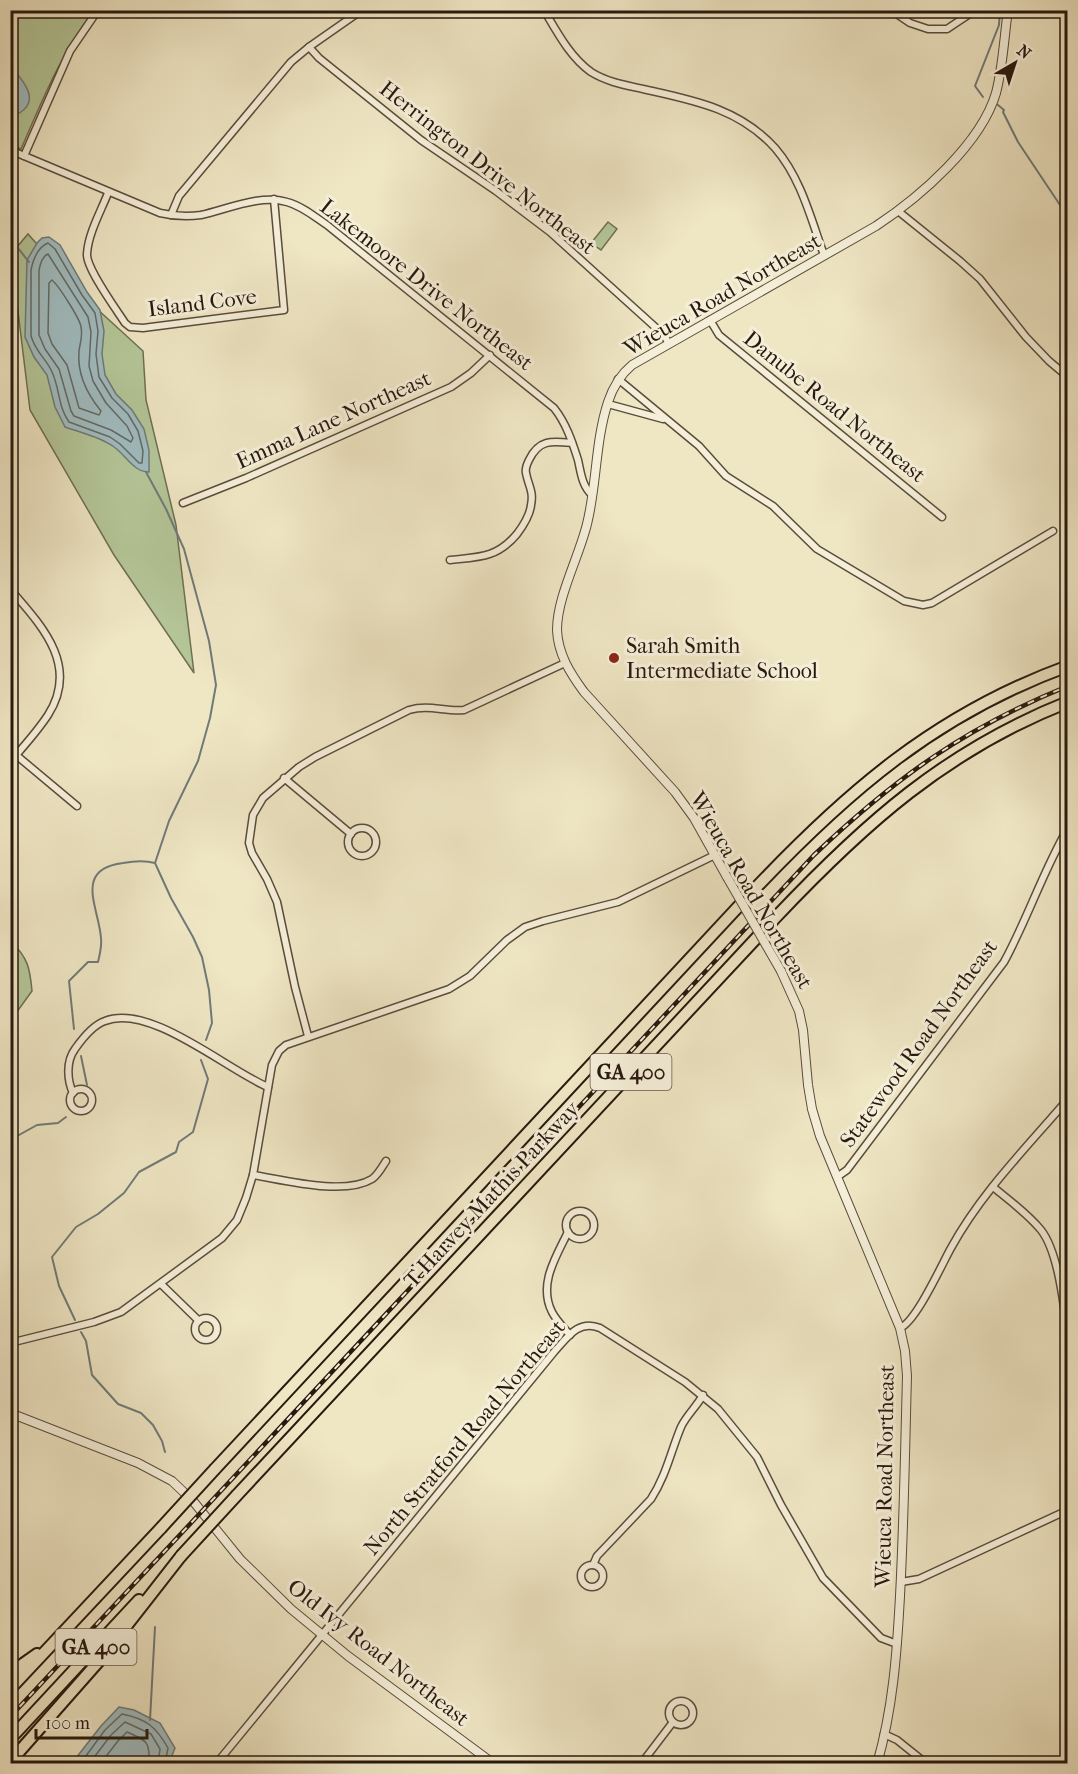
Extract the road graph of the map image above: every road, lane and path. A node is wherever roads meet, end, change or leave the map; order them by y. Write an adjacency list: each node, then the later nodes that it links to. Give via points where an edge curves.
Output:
1 (98, 10): 8 (street, via 70,51)
2 (362, 10): 6 (street)
3 (544, 10): 13 (street, via 559,36 593,73 617,84 714,106 759,133 783,158 796,180)
4 (891, 10): 5 (street, via 928,29 947,29 971,13)
5 (1007, 13): 11 (street, Wieuca Road Northeast, via 996,93 980,128 932,182)
6 (309, 47): 12 (street, via 276,78 179,196); 15 (street, Herrington Drive Northeast, via 422,140 550,232 664,335)
7 (10, 150): 8 (street, Lakemoore Drive Northeast)
8 (24, 156): 9 (street, Lakemoore Drive Northeast)
9 (108, 193): 10 (street, Island Cove, via 86,257 125,323 143,328 284,310); 12 (street, Lakemoore Drive Northeast)
10 (274, 200): 12 (street, Lakemoore Drive Northeast, via 200,215); 16 (street, Lakemoore Drive Northeast, via 297,205 327,225)
11 (898, 211): 13 (street, Wieuca Road Northeast); 17 (street, via 980,279 1026,337)
12 (171, 215)
13 (824, 255): 14 (street, Wieuca Road Northeast)
14 (710, 321): 15 (street, Wieuca Road Northeast); 24 (street, Danube Road Northeast, via 719,335)
15 (669, 344): 18 (street, Wieuca Road Northeast, via 632,365)
16 (490, 355): 21 (street, Lakemoore Drive Northeast, via 554,408); 23 (street, Emma Lane Northeast, via 451,387)
17 (1068, 377)
18 (618, 380): 19 (street, Wieuca Road Northeast); 20 (street)
19 (608, 404): 20 (street); 22 (street, Wieuca Road Northeast)
20 (664, 419): 25 (street, via 699,446 726,476 773,506 817,549 914,605 932,603)
21 (572, 442): 22 (street, Lakemoore Drive Northeast, via 584,484); 26 (street, via 553,441 540,445 533,453 526,465 532,504 521,529 507,546 490,555)
22 (592, 495): 28 (street, Wieuca Road Northeast, via 587,527 558,618 558,641)
23 (183, 503)
24 (942, 517)
25 (1053, 531)
26 (450, 560)
27 (10, 589): 31 (street, via 51,640 60,668 53,707)
28 (565, 663): 33 (street, via 464,710 410,710 315,757); 37 (street, Wieuca Road Northeast, via 584,692 675,792)
29 (1068, 666): 62 (highway, T Harvey Mathis Parkway / GA 400, bridge, via 994,697 936,730 879,771 823,819)
30 (1068, 702): 58 (highway, T Harvey Mathis Parkway / GA 400, bridge, via 1010,727 955,759 900,798 848,843)
31 (16, 755): 32 (street); 34 (street)
32 (10, 762)
33 (284, 778): 36 (street); 38 (street, via 255,809 249,843 277,902)
34 (77, 806)
35 (1068, 828): 44 (street, Statewood Road Northeast, via 1004,962 847,1170)
36 (351, 834): 36 (street, via 347,840 349,849 356,855 368,854 376,846 369,830 362,827)
37 (715, 855): 38 (street, via 618,902 525,927 470,976 448,989); 44 (street, Wieuca Road Northeast, bridge, via 781,970 798,1008 812,1109)
38 (308, 1036): 39 (street, via 279,1051)
39 (268, 1087): 40 (street, via 192,1043 147,1022 121,1018 103,1021 71,1054); 43 (street)
40 (73, 1093)
41 (1068, 1099): 45 (street)
42 (386, 1161): 43 (street, via 374,1178 338,1188)
43 (253, 1175): 47 (street, via 242,1210 230,1230)
44 (837, 1177): 50 (street, Wieuca Road Northeast)
45 (993, 1187): 49 (street, via 1047,1238); 50 (street, via 966,1222 908,1322)
46 (568, 1232): 46 (street, via 568,1218 575,1212 585,1212 592,1218 594,1231 587,1238 579,1240); 51 (street, via 548,1274 547,1295 552,1314)
47 (160, 1284): 48 (street); 53 (street, via 107,1318)
48 (199, 1321)
49 (1067, 1327): 52 (street)
50 (900, 1328): 60 (street, Wieuca Road Northeast, via 907,1376)
51 (570, 1335): 54 (street, North Stratford Road Northeast, via 581,1326 600,1328); 61 (street, North Stratford Road Northeast)
52 (1068, 1337)
53 (10, 1343)
54 (704, 1395): 59 (street, via 683,1424 667,1470 651,1499); 63 (street, North Stratford Road Northeast, via 757,1457 824,1578 881,1638)
55 (10, 1413): 61 (street, Old Ivy Road Northeast, via 144,1465 172,1481 253,1573)
56 (1065, 1511): 57 (street); 60 (street, via 919,1579)
57 (1068, 1521)
58 (181, 1556): 68 (highway, T Harvey Mathis Parkway / GA 400); 70 (highway, via 111,1647)
59 (593, 1565)
60 (901, 1582): 63 (street, Wieuca Road Northeast)
61 (322, 1635): 69 (street, North Stratford Road Northeast); 73 (street, Old Ivy Road Northeast)
62 (57, 1639): 64 (highway); 65 (highway, T Harvey Mathis Parkway / GA 400)
63 (897, 1644): 67 (street, Wieuca Road Northeast)
64 (10, 1673)
65 (10, 1689)
66 (673, 1722): 74 (street)
67 (884, 1734): 75 (street, Wieuca Road Northeast); 76 (street)
68 (10, 1738)
69 (222, 1757): 71 (street, North Stratford Road Northeast); 72 (street)
70 (10, 1762)
71 (216, 1764)
72 (232, 1764)
73 (494, 1764)
74 (641, 1764)
75 (877, 1764)
76 (927, 1764)

